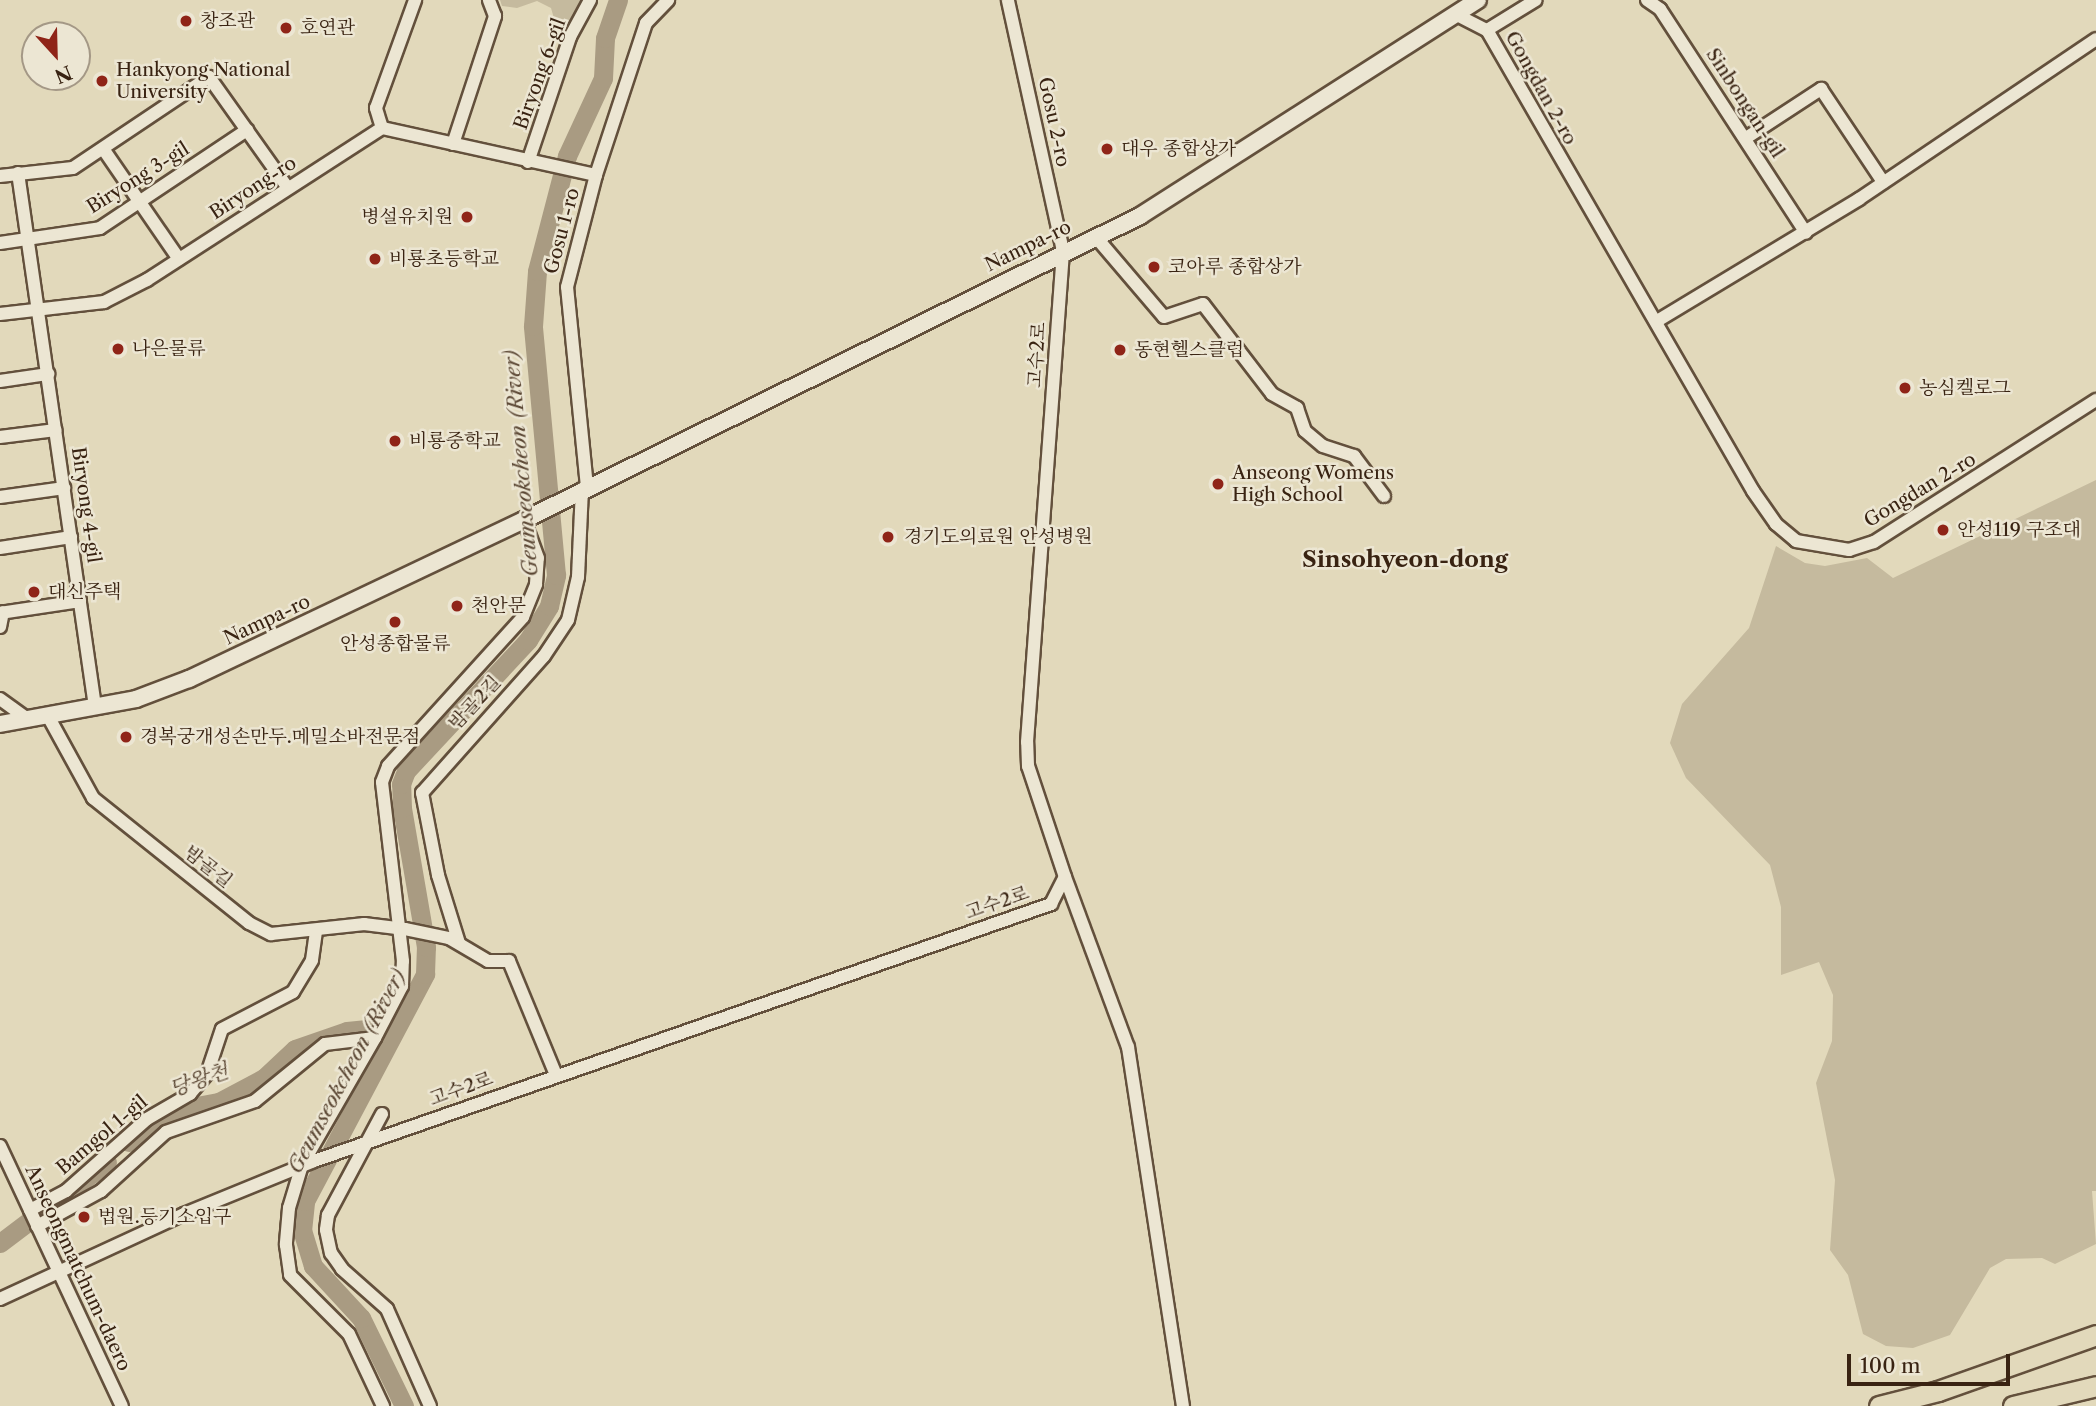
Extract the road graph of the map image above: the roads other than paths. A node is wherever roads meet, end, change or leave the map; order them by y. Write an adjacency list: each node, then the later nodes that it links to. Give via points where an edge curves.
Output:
1 (415, 0): 12 (street, via 376,108)
2 (489, 0): 15 (street, via 495,16)
3 (590, 0): 17 (street, Biryong 6-gil, via 570,37)
4 (668, 0): 19 (street, Gosu 1-ro, via 646,23)
5 (1008, 0): 28 (street, Gosu 2-ro)
6 (1478, 0): 9 (street, Nampa-ro)
7 (1536, 0): 10 (street, Gongdan 2-ro)
8 (1647, 0): 14 (street, Sinbongan-gil, via 1660,9)
9 (1455, 14): 10 (street); 25 (street, Nampa-ro, via 1140,216)
10 (1487, 30): 32 (street, Gongdan 2-ro, via 1594,222)
11 (2096, 39): 21 (street)
12 (382, 128): 15 (street); 22 (street, Biryong-ro)
13 (247, 130): 16 (street, via 209,77); 22 (street); 23 (street, Biryong 3-gil)
14 (1746, 138): 21 (street, via 1821,89); 24 (street, Sinbongan-gil)
15 (453, 144): 17 (street)
16 (104, 150): 18 (street, via 73,168); 23 (street)
17 (528, 162): 19 (street)
18 (18, 173): 20 (street); 26 (street, Biryong 4-gil)
19 (596, 175): 39 (street, Gosu 1-ro, via 566,287)
20 (0, 176)
21 (1883, 183): 24 (street)
22 (288, 188): 29 (street, Biryong-ro)
23 (142, 202): 26 (street, Biryong 3-gil, via 100,228); 29 (street)
24 (1806, 233): 32 (street)
25 (1095, 236): 28 (street, Nampa-ro); 40 (street, via 1164,317 1203,304 1272,394 1297,408 1305,431 1323,446 1354,456)
26 (29, 239): 27 (street, Biryong 3-gil); 30 (street, Biryong 4-gil)
27 (0, 243)
28 (1063, 251): 39 (street, Nampa-ro); 53 (street, 고수2로, via 1027,742 1028,766)
29 (179, 259): 30 (street, Biryong-ro, via 104,302)
30 (39, 309): 31 (street, Biryong-ro); 33 (street, Biryong 4-gil)
31 (0, 314)
32 (1657, 321): 35 (street, Gongdan 2-ro, via 1776,524 1796,541 1821,548 1849,550 1874,542)
33 (48, 374): 34 (street); 36 (street, Biryong 4-gil)
34 (0, 381)
35 (2096, 400)
36 (56, 430): 37 (street); 38 (street, Biryong 4-gil)
37 (0, 437)
38 (64, 488): 41 (street); 43 (street, Biryong 4-gil)
39 (581, 490): 42 (street, Nampa-ro); 56 (street, 밤골2길, via 578,577 568,620 544,656 422,793)
40 (1384, 496)
41 (0, 497)
42 (530, 516): 49 (street, Nampa-ro, via 189,679 136,699); 54 (street, via 538,558 536,584 523,617 388,766 382,782)
43 (71, 537): 44 (street); 45 (street, Biryong 4-gil)
44 (0, 548)
45 (80, 601): 46 (street); 49 (street, Biryong 4-gil)
46 (2, 612): 47 (street)
47 (0, 627)
48 (0, 699): 51 (street)
49 (95, 707): 50 (street, Nampa-ro)
50 (48, 716): 51 (street, Nampa-ro); 55 (street, 밤골길, via 93,797 166,858 249,923 271,934)
51 (29, 720): 52 (street, Nampa-ro)
52 (0, 724)
53 (1065, 877): 58 (street, 고수2로, via 1051,904); 72 (street, via 1128,1047)
54 (402, 928): 55 (street, 밤골길, via 364,923); 56 (street, 밤골길); 57 (street, via 402,986)
55 (316, 931): 63 (street, Bamgol 1-gil, via 312,960 293,992 222,1029 207,1074 190,1094 147,1119 73,1186)
56 (454, 941): 58 (street, 밤골길, via 488,961 509,961)
57 (376, 1036): 62 (street); 64 (street, via 325,1044 255,1101 166,1132 101,1191)
58 (556, 1075): 60 (street, 고수2로)
59 (382, 1114): 60 (street)
60 (363, 1145): 62 (street, 고수2로); 71 (street, via 328,1215 331,1253 387,1309)
61 (0, 1146): 63 (street, Anseongmatchum-daero)
62 (308, 1163): 65 (street, 고수2로, via 184,1214); 70 (street, via 289,1208 290,1275 349,1334)
63 (30, 1210): 64 (street, Anseongmatchum-daero)
64 (37, 1226): 65 (street, Anseongmatchum-daero)
65 (60, 1273): 66 (street, 고수2로); 69 (street, Anseongmatchum-daero)
66 (0, 1299)
67 (2096, 1335): 73 (highway, via 1938,1391)
68 (2096, 1386): 74 (highway)
69 (122, 1406)
70 (383, 1406)
71 (430, 1406)
72 (1183, 1406)
73 (1879, 1406)
74 (2013, 1406)

